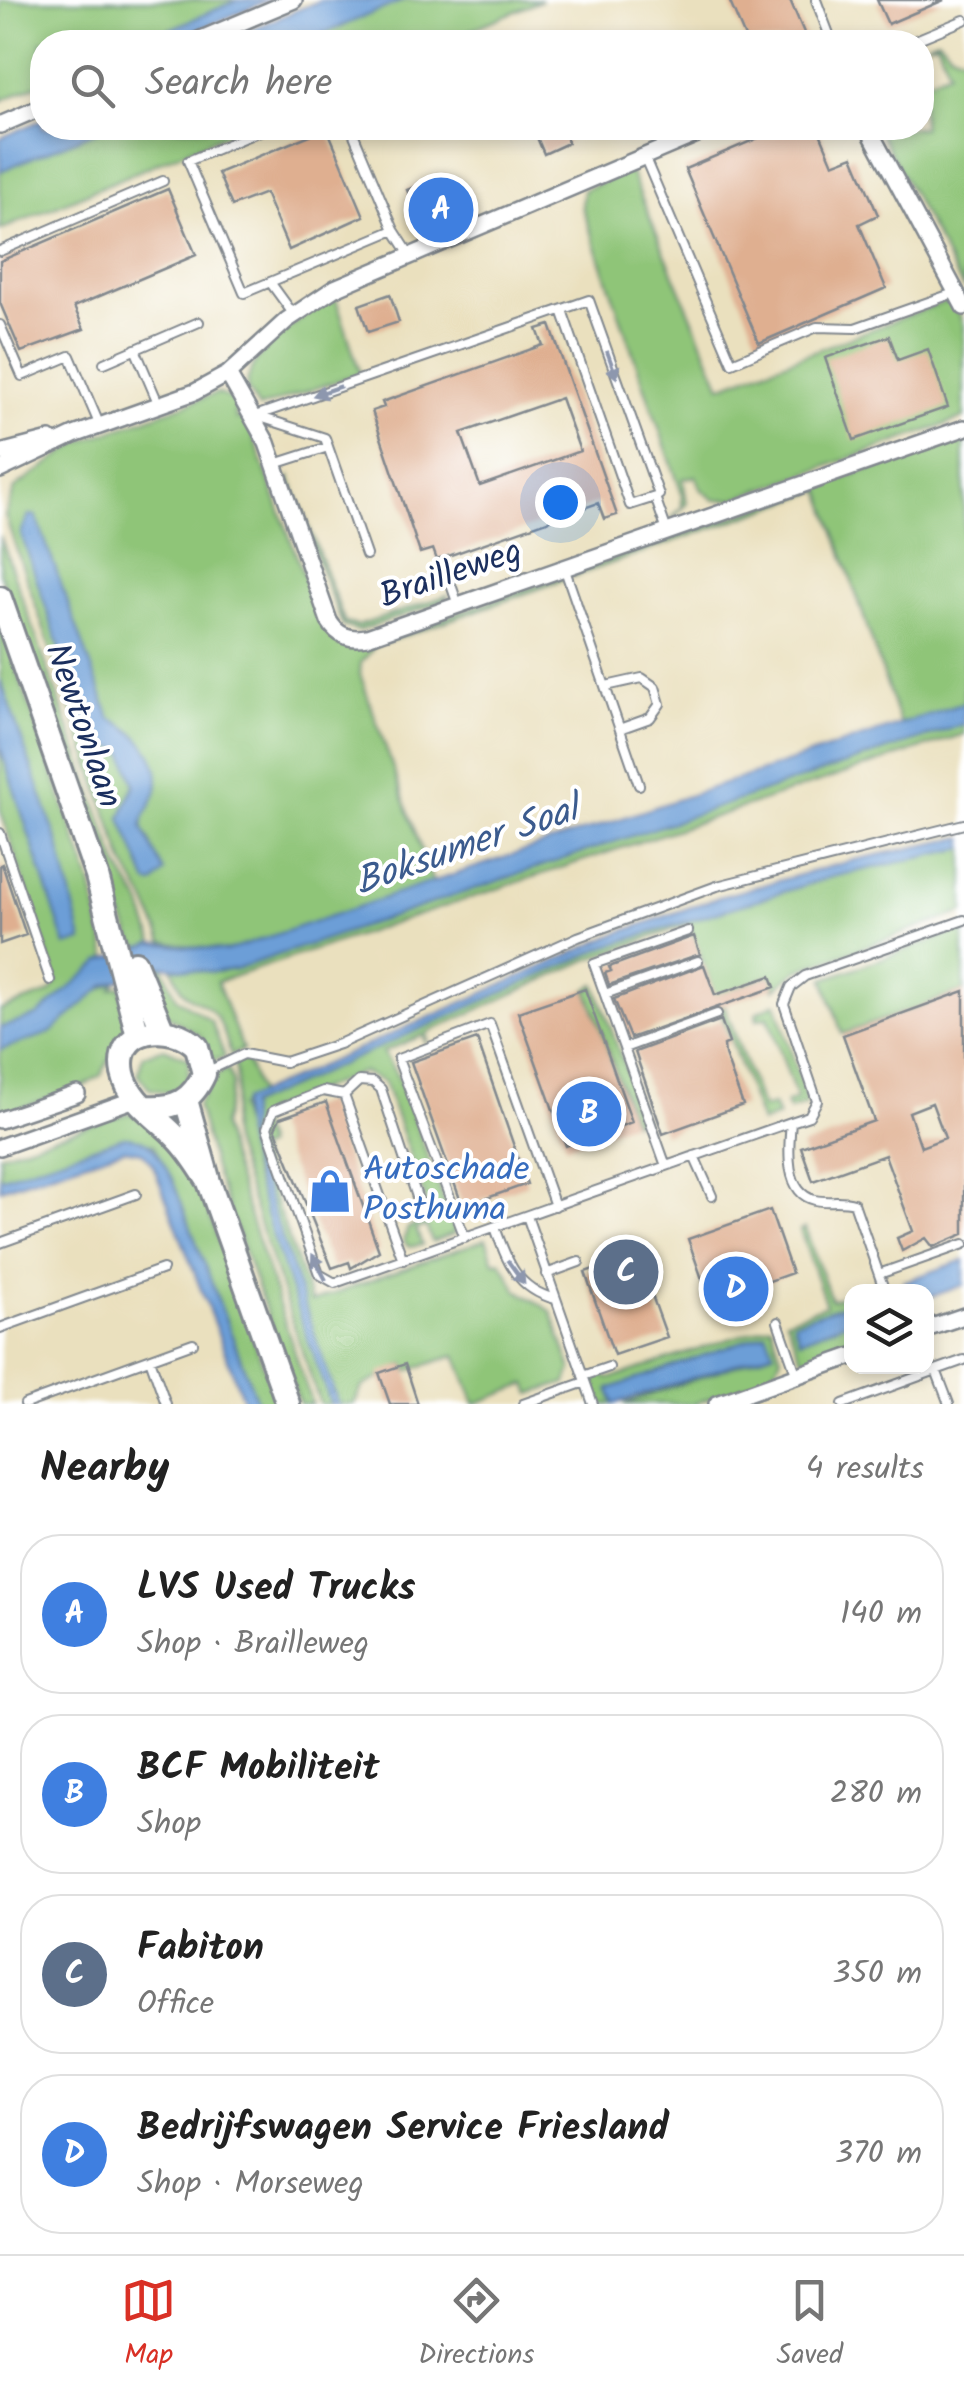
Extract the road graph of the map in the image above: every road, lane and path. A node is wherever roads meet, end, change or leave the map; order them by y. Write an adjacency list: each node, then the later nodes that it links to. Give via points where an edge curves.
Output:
1 (294, 0): 4 (street)
2 (816, 0): 5 (lane)
3 (964, 20): 6 (lane)
4 (223, 30)
5 (827, 30)
6 (934, 32)
7 (30, 112): 8 (street)
8 (0, 125)
9 (238, 140): 18 (lane, via 188,161 244,293)
10 (356, 140): 15 (lane)
11 (682, 140): 13 (street)
12 (874, 140): 19 (street)
13 (644, 156): 17 (street); 19 (lane, via 732,363 816,327 855,328)
14 (163, 181): 16 (lane)
15 (394, 230): 17 (lane); 18 (lane)
16 (0, 252)
17 (410, 255): 21 (street)
18 (270, 282): 21 (lane)
19 (960, 300)
20 (562, 310): 28 (lane, one-way to 28); 36 (lane, via 630,505); 36 (lane, one-way to 36, via 590,300)
21 (294, 314): 26 (street)
22 (199, 322): 24 (lane)
23 (0, 325): 29 (lane, via 22,376 70,356)
24 (135, 350): 25 (lane); 27 (lane)
25 (104, 363)
26 (228, 374): 27 (street); 28 (street, Brailleweg)
27 (159, 405): 29 (street)
28 (255, 416): 32 (lane, via 325,438); 34 (street, Brailleweg)
29 (100, 426): 31 (street)
30 (964, 428): 37 (street, Brailleweg)
31 (74, 436): 33 (street); 35 (street)
32 (328, 447): 34 (lane); 38 (lane)
33 (0, 452)
34 (274, 464): 42 (street, Brailleweg, via 337,633 367,637)
35 (0, 470)
36 (655, 497): 37 (lane)
37 (667, 531): 39 (street, Brailleweg)
38 (366, 555)
39 (564, 567): 42 (street, Brailleweg); 43 (lane)
40 (448, 576): 42 (lane)
41 (0, 599): 52 (street, Newtonlaan)
42 (458, 605)
43 (606, 686): 44 (lane); 44 (lane, via 642,678 659,694 650,718)
44 (622, 728): 45 (lane)
45 (640, 785)
46 (964, 824): 58 (lane, via 717,886 578,937 339,1044 285,1062 244,1054)
47 (0, 832): 51 (lane)
48 (964, 920): 64 (lane, via 805,976 791,987 784,1004 817,1101 808,1116)
49 (688, 930): 53 (lane, via 594,964)
50 (698, 961): 53 (lane)
51 (50, 980)
52 (133, 981): 55 (street, Newtonlaan); 56 (street, Newtonlaan)
53 (605, 994): 57 (lane)
54 (717, 1014): 57 (lane)
55 (162, 1029): 56 (street); 58 (street, via 193,1042)
56 (138, 1036): 62 (street, via 123,1054 124,1077)
57 (624, 1048): 67 (lane)
58 (204, 1074): 61 (street)
59 (77, 1094): 63 (street)
60 (344, 1095): 72 (lane, via 359,1081 380,1089); 78 (lane); 78 (lane, one-way to 60, via 325,1281 306,1238 267,1120 282,1106 324,1092)
61 (186, 1100): 62 (street, via 165,1108); 68 (street)
62 (141, 1103): 65 (street); 68 (street)
63 (0, 1120)
64 (791, 1122): 66 (lane); 82 (lane, via 786,1152 800,1191 815,1200 854,1203)
65 (0, 1147)
66 (694, 1156): 67 (lane); 70 (lane)
67 (666, 1166): 71 (lane)
68 (209, 1182): 100 (street)
69 (136, 1194): 76 (lane)
70 (712, 1196)
71 (555, 1206): 73 (lane); 75 (lane, via 490,1024 398,1059)
72 (422, 1212)
73 (527, 1216): 74 (lane); 81 (lane)
74 (495, 1227): 75 (lane); 84 (lane, one-way to 84, via 517,1278)
75 (464, 1238): 78 (lane)
76 (0, 1244)
77 (964, 1244): 82 (lane)
78 (403, 1260)
79 (579, 1262): 81 (lane)
80 (163, 1269): 88 (lane)
81 (546, 1274): 84 (lane)
82 (879, 1274): 83 (lane)
83 (882, 1284)
84 (556, 1299): 97 (lane)
85 (964, 1316): 87 (street)
86 (778, 1322): 96 (lane)
87 (934, 1326)
88 (0, 1328)
89 (193, 1343): 90 (lane)
90 (150, 1358): 98 (lane); 99 (lane)
91 (844, 1359): 96 (street)
92 (964, 1360): 94 (lane)
93 (609, 1367): 97 (lane)
94 (936, 1370): 105 (lane)
95 (914, 1374): 104 (lane)
96 (797, 1376): 103 (street)
97 (584, 1379): 101 (lane); 102 (lane)
98 (25, 1404)
99 (166, 1404)
100 (288, 1404)
101 (523, 1404)
102 (593, 1404)
103 (718, 1404)
104 (843, 1404)
105 (949, 1404)

